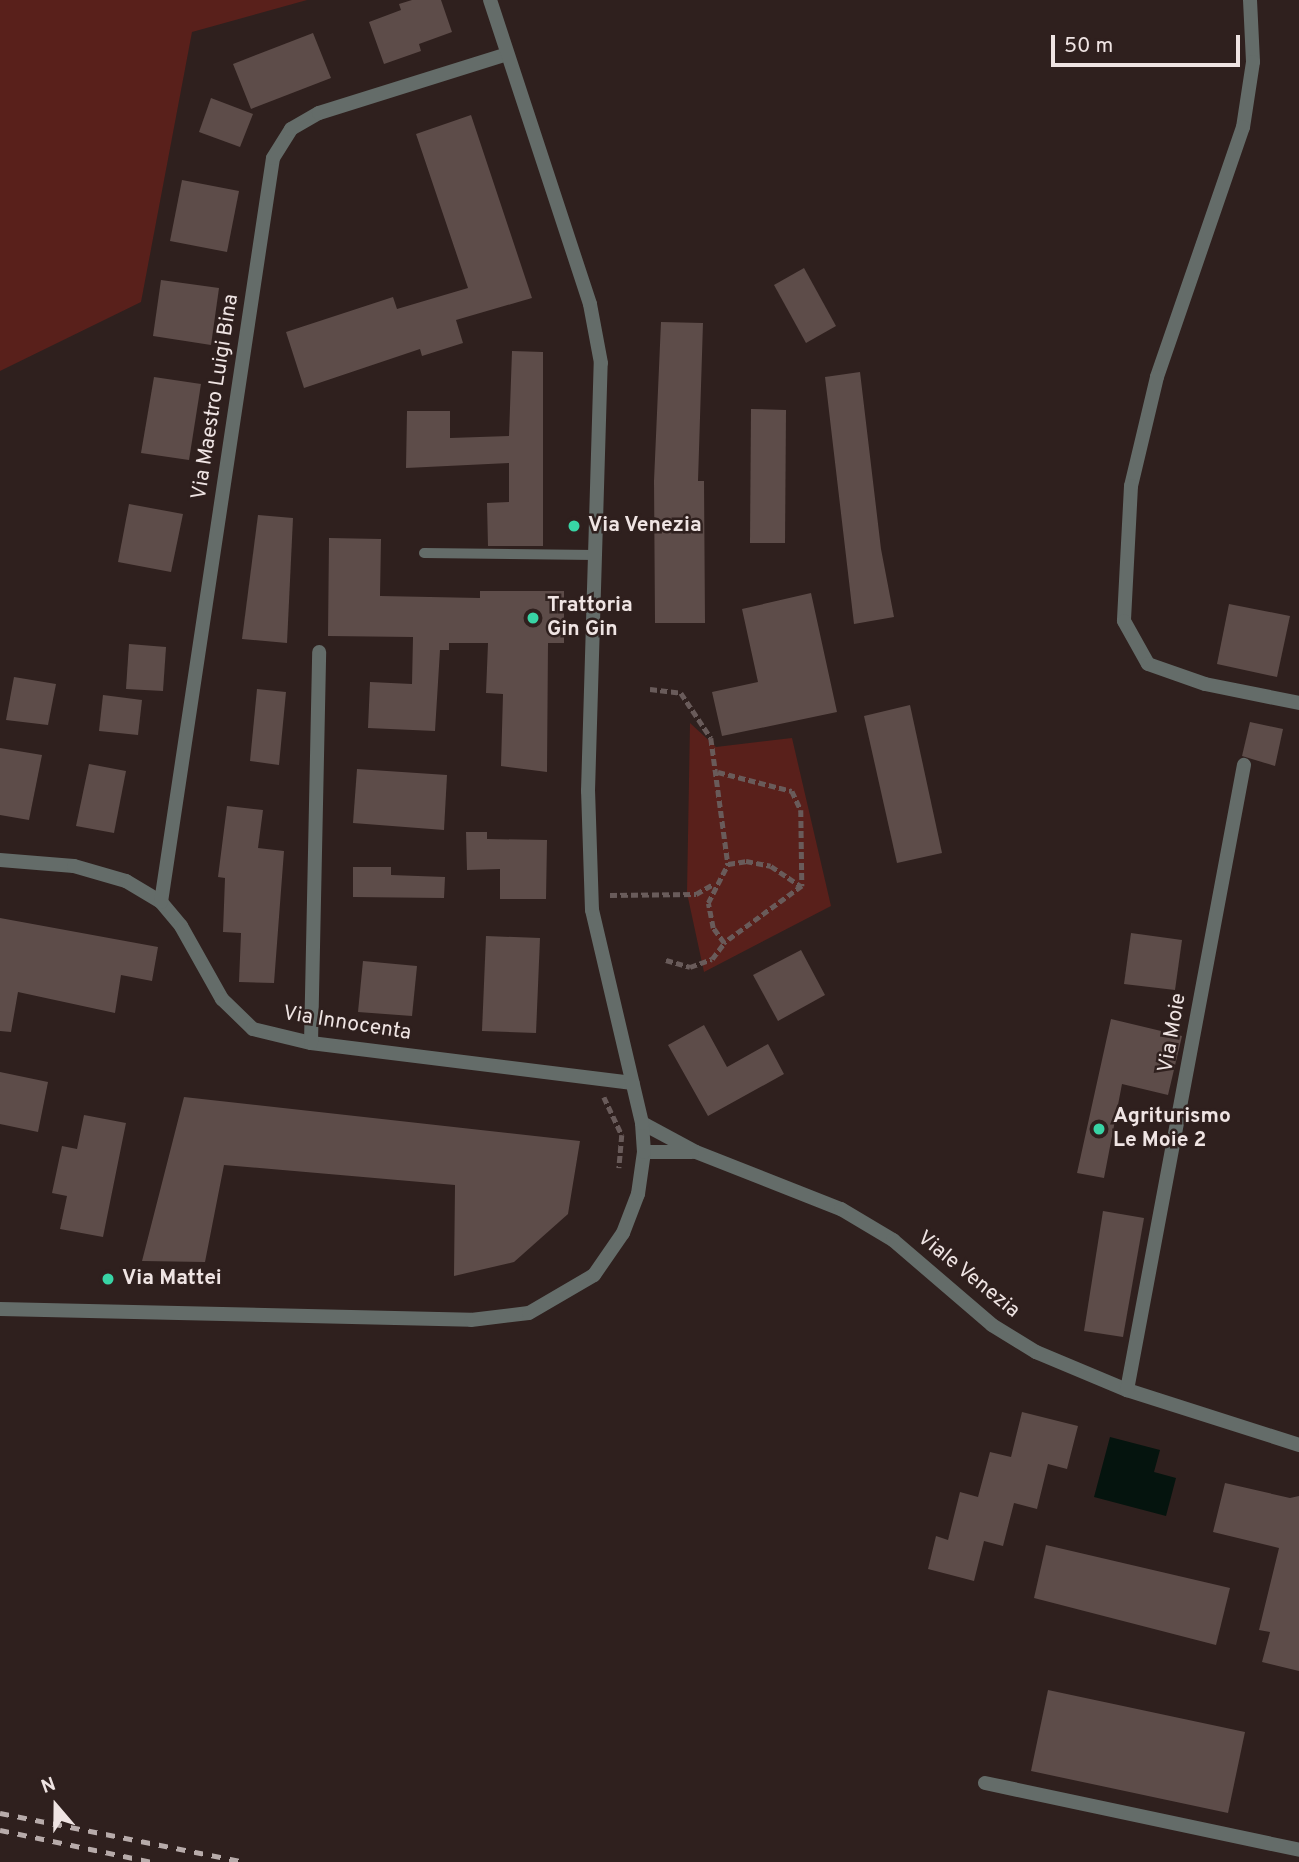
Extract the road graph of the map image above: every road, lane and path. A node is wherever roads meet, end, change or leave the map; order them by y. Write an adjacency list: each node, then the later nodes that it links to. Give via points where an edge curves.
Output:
1 (489, 0): 3 (street)
2 (1250, 0): 8 (street, via 1253,62 1243,127 1157,377 1131,486 1124,621 1147,664 1205,684)
3 (507, 54): 5 (street, via 590,304 601,363); 16 (street, Via Maestro Luigi Bina, via 319,113 291,129 274,158)
4 (424, 553): 5 (lane)
5 (596, 555): 15 (street, via 588,791)
6 (319, 652): 19 (street)
7 (650, 689): 10 (path, via 681,693 711,738)
8 (1299, 703)
9 (1244, 765): 27 (street, Via Moie)
10 (718, 772): 12 (path); 14 (path, via 792,791 801,810)
11 (0, 860): 16 (street, Via Innocenta, via 74,866 126,881)
12 (728, 863): 13 (path); 14 (path, via 771,866)
13 (715, 883): 15 (path, via 696,894); 17 (path, via 708,902 713,928)
14 (802, 886): 17 (path)
15 (591, 894): 21 (street)
16 (160, 902): 19 (street, Via Innocenta, via 181,926 222,999 253,1029)
17 (724, 943): 18 (path, via 712,959 690,967)
18 (666, 960)
19 (311, 1043): 20 (street, Via Innocenta)
20 (596, 1079): 21 (street, Via Innocenta); 25 (path, via 622,1135)
21 (633, 1083): 22 (street)
22 (642, 1123): 23 (street); 24 (street, Viale Venezia)
23 (644, 1152): 24 (street, Viale Venezia); 26 (street, via 638,1194 623,1233 594,1275 529,1313 471,1320)
24 (695, 1152): 27 (street, Viale Venezia, via 841,1209 893,1240 992,1325 1036,1352)
25 (619, 1174)
26 (0, 1309)
27 (1127, 1390): 28 (street, Viale Venezia)
28 (1299, 1445)
29 (985, 1783): 30 (street)
30 (1299, 1850)

